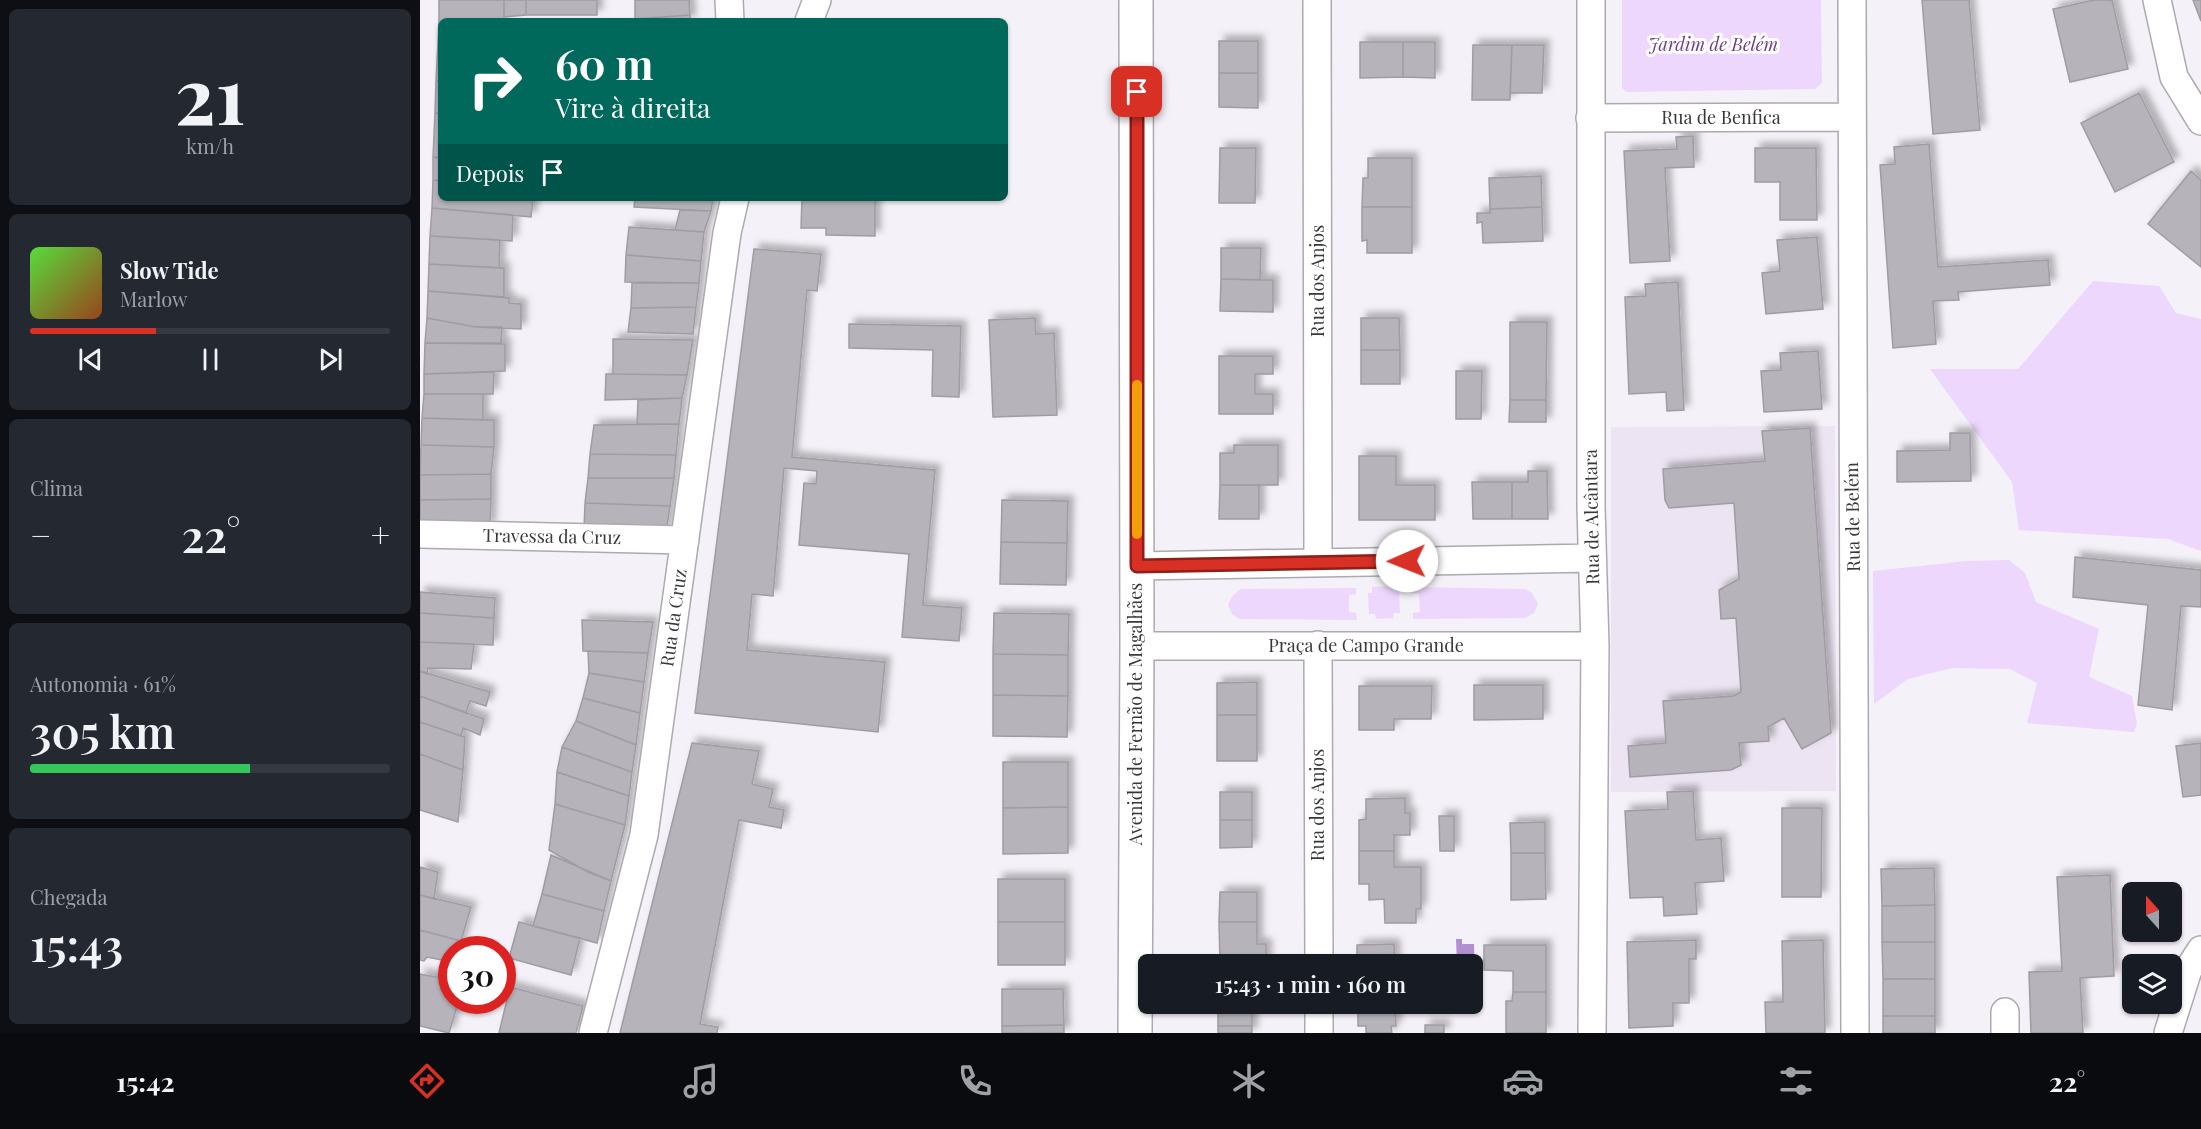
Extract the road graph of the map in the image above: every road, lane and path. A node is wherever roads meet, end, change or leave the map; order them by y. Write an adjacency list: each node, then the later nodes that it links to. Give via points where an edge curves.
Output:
1 (729, 0): 8 (street)
2 (817, 0): 9 (street)
3 (1136, 0): 18 (main road, Avenida de Fernão de Magalhães)
4 (1317, 0): 17 (street, Rua dos Anjos)
5 (1591, 0): 11 (street, Rua de Alcântara)
6 (1852, 0): 10 (street, Rua de Belém)
7 (2157, 0): 12 (street, via 2174,77)
8 (730, 18)
9 (809, 18)
10 (1852, 117): 11 (street, Rua de Benfica); 29 (street, Rua de Belém)
11 (1590, 118): 16 (street, Rua de Alcântara)
12 (2201, 121)
13 (734, 201): 15 (street, Rua da Cruz)
14 (420, 534): 15 (street, Travessa da Cruz)
15 (685, 540): 25 (street, Rua da Cruz, via 644,835)
16 (1592, 558): 17 (street); 21 (street, Rua de Alcântara)
17 (1318, 562): 18 (street)
18 (1137, 566): 20 (main road, Avenida de Fernão de Magalhães)
19 (1318, 645): 20 (street, Praça de Campo Grande); 21 (street, Praça de Campo Grande); 23 (street, Rua dos Anjos)
20 (1137, 646): 26 (main road, Avenida de Fernão de Magalhães)
21 (1595, 646): 28 (street, Rua de Alcântara)
22 (2201, 950): 30 (street, via 2188,970)
23 (1319, 954)
24 (1319, 1014): 27 (street)
25 (593, 1033)
26 (1135, 1033)
27 (1319, 1033)
28 (1592, 1033)
29 (1855, 1033)
30 (2168, 1033)

